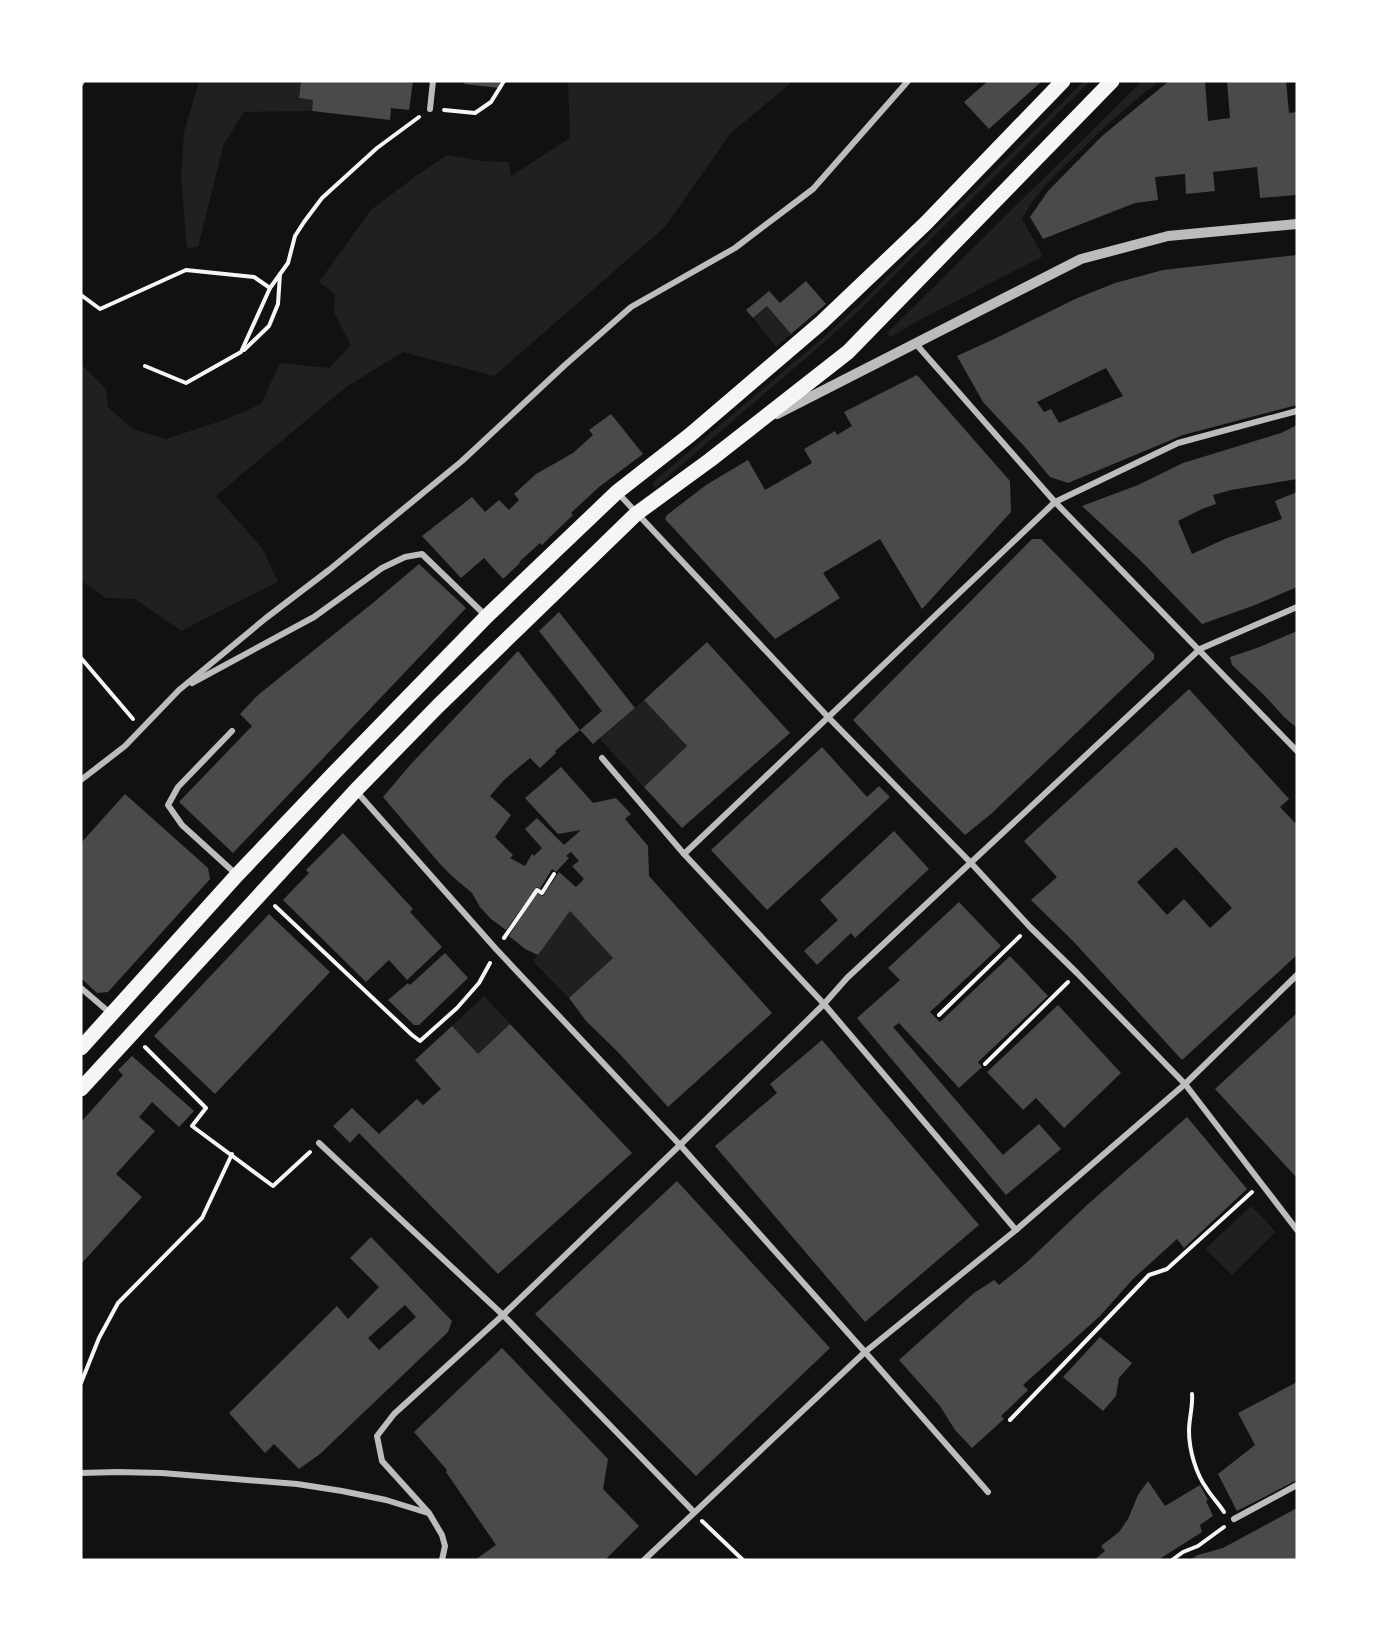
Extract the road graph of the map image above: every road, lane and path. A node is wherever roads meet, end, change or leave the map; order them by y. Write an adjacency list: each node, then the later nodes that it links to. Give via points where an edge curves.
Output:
1 (434, 81): 6 (street)
2 (504, 81): 6 (path, via 491,102 475,113)
3 (908, 81): 23 (street, via 813,189 735,248 631,307 462,461)
4 (1063, 81): 16 (main road, via 926,223 822,322)
5 (1112, 81): 15 (main road, via 848,352)
6 (430, 109): 8 (path, via 377,148 322,198 295,236 288,263)
7 (1297, 224): 11 (street, via 1168,236 1081,259)
8 (281, 273): 9 (path); 12 (path, via 278,304 269,326)
9 (270, 288): 10 (path, via 254,277 186,270 100,309); 12 (path)
10 (81, 296)
11 (916, 344): 15 (street); 17 (street)
12 (241, 352): 13 (path, via 186,383)
13 (145, 366)
14 (1297, 411): 17 (street, via 1178,443)
15 (755, 425): 18 (main road)
16 (617, 492): 18 (street); 20 (main road)
17 (1055, 502): 21 (street); 24 (street)
18 (636, 514): 24 (street); 30 (main road)
19 (1297, 608): 21 (street)
20 (487, 616): 23 (street, via 422,554 405,557 382,568 314,617); 34 (main road)
21 (1200, 649): 27 (street); 32 (street)
22 (81, 658): 25 (path)
23 (178, 690): 25 (street)
24 (828, 717): 31 (street); 32 (street)
25 (141, 729): 29 (street)
26 (232, 731): 34 (street, via 178,787 168,805 182,825)
27 (1297, 751)
28 (602, 758): 31 (street)
29 (81, 780)
30 (356, 790): 35 (main road); 37 (street)
31 (684, 854): 41 (street)
32 (971, 863): 36 (street); 41 (street, via 847,978)
33 (554, 874): 37 (path, via 542,892 537,890)
34 (237, 875): 42 (main road)
35 (260, 895): 37 (path, via 420,1041 479,984); 44 (main road)
36 (1030, 927): 38 (street); 43 (path)
37 (496, 949): 50 (street)
38 (1077, 973): 46 (path); 47 (street)
39 (1297, 975): 47 (street)
40 (81, 988): 42 (street)
41 (824, 1005): 50 (street); 53 (street)
42 (112, 1015): 45 (main road)
43 (939, 1015)
44 (132, 1033): 48 (main road); 51 (path, via 206,1108 192,1126)
45 (81, 1048)
46 (985, 1064)
47 (1185, 1084): 52 (street); 53 (street)
48 (81, 1089)
49 (319, 1143): 51 (path, via 273,1186); 55 (street)
50 (680, 1145): 55 (street); 56 (street)
51 (232, 1154): 57 (path, via 202,1218 118,1303)
52 (1262, 1183): 54 (street); 59 (path, via 1167,1269 1149,1275)
53 (1016, 1230): 56 (street)
54 (1297, 1230)
55 (503, 1315): 63 (street); 64 (street, via 394,1414 377,1436 382,1461)
56 (866, 1352): 62 (street); 63 (street)
57 (81, 1383)
58 (1192, 1394): 65 (path, via 1190,1442 1200,1477 1225,1513)
59 (1010, 1420)
60 (81, 1473): 64 (street, via 162,1473 297,1484 386,1500)
61 (1297, 1485): 65 (street)
62 (988, 1492)
63 (694, 1512): 67 (street); 68 (path)
64 (429, 1513): 66 (street, via 442,1535)
65 (1234, 1519): 69 (path)
66 (442, 1560)
67 (644, 1560)
68 (743, 1560)
69 (1172, 1560)

